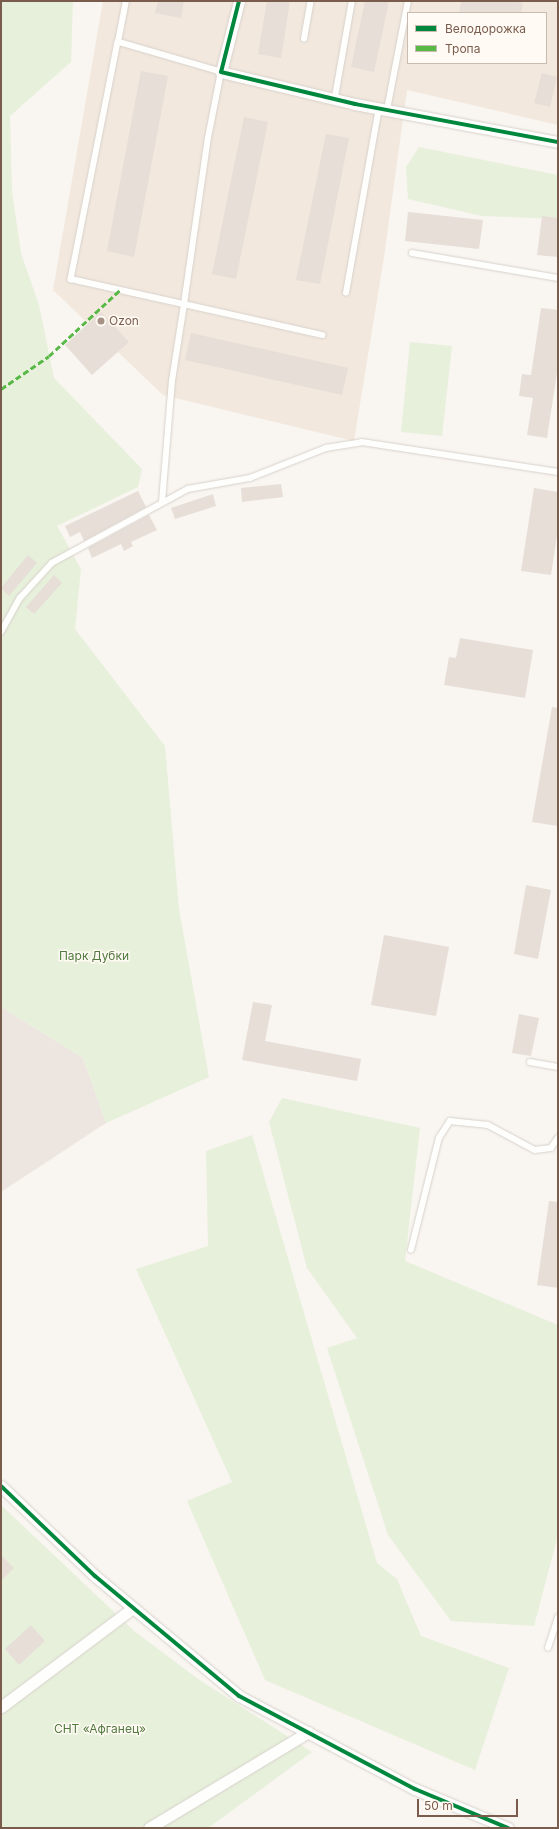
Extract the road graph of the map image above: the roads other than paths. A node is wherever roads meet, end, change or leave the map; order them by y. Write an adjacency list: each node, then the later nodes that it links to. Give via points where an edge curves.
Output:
1 (126, 1): 7 (lane)
2 (239, 1): 8 (street)
3 (310, 1): 6 (lane)
4 (352, 1): 9 (lane)
5 (408, 1): 10 (lane)
6 (304, 39)
7 (118, 42): 8 (lane); 15 (lane, via 71,279)
8 (221, 72): 9 (street); 15 (lane)
9 (334, 97): 10 (street)
10 (383, 109): 11 (street); 14 (lane)
11 (558, 142)
12 (412, 253): 13 (lane)
13 (558, 278)
14 (346, 293)
15 (184, 304): 16 (lane); 18 (lane, via 172,381)
16 (324, 335)
17 (558, 472): 18 (lane, via 348,443 250,478 188,489)
18 (162, 502): 19 (lane, via 52,563 20,598)
19 (1, 632)
20 (530, 1062): 21 (lane)
21 (558, 1067)
22 (558, 1138): 23 (lane, via 544,1152 488,1125 450,1121 439,1138)
23 (411, 1250)
24 (3, 1491): 25 (street)
25 (133, 1608): 28 (street); 29 (street, via 239,1696)
26 (558, 1618): 27 (lane)
27 (548, 1648)
28 (1, 1707)
29 (308, 1732): 30 (street); 31 (street, via 415,1789)
30 (149, 1828)
31 (508, 1828)

